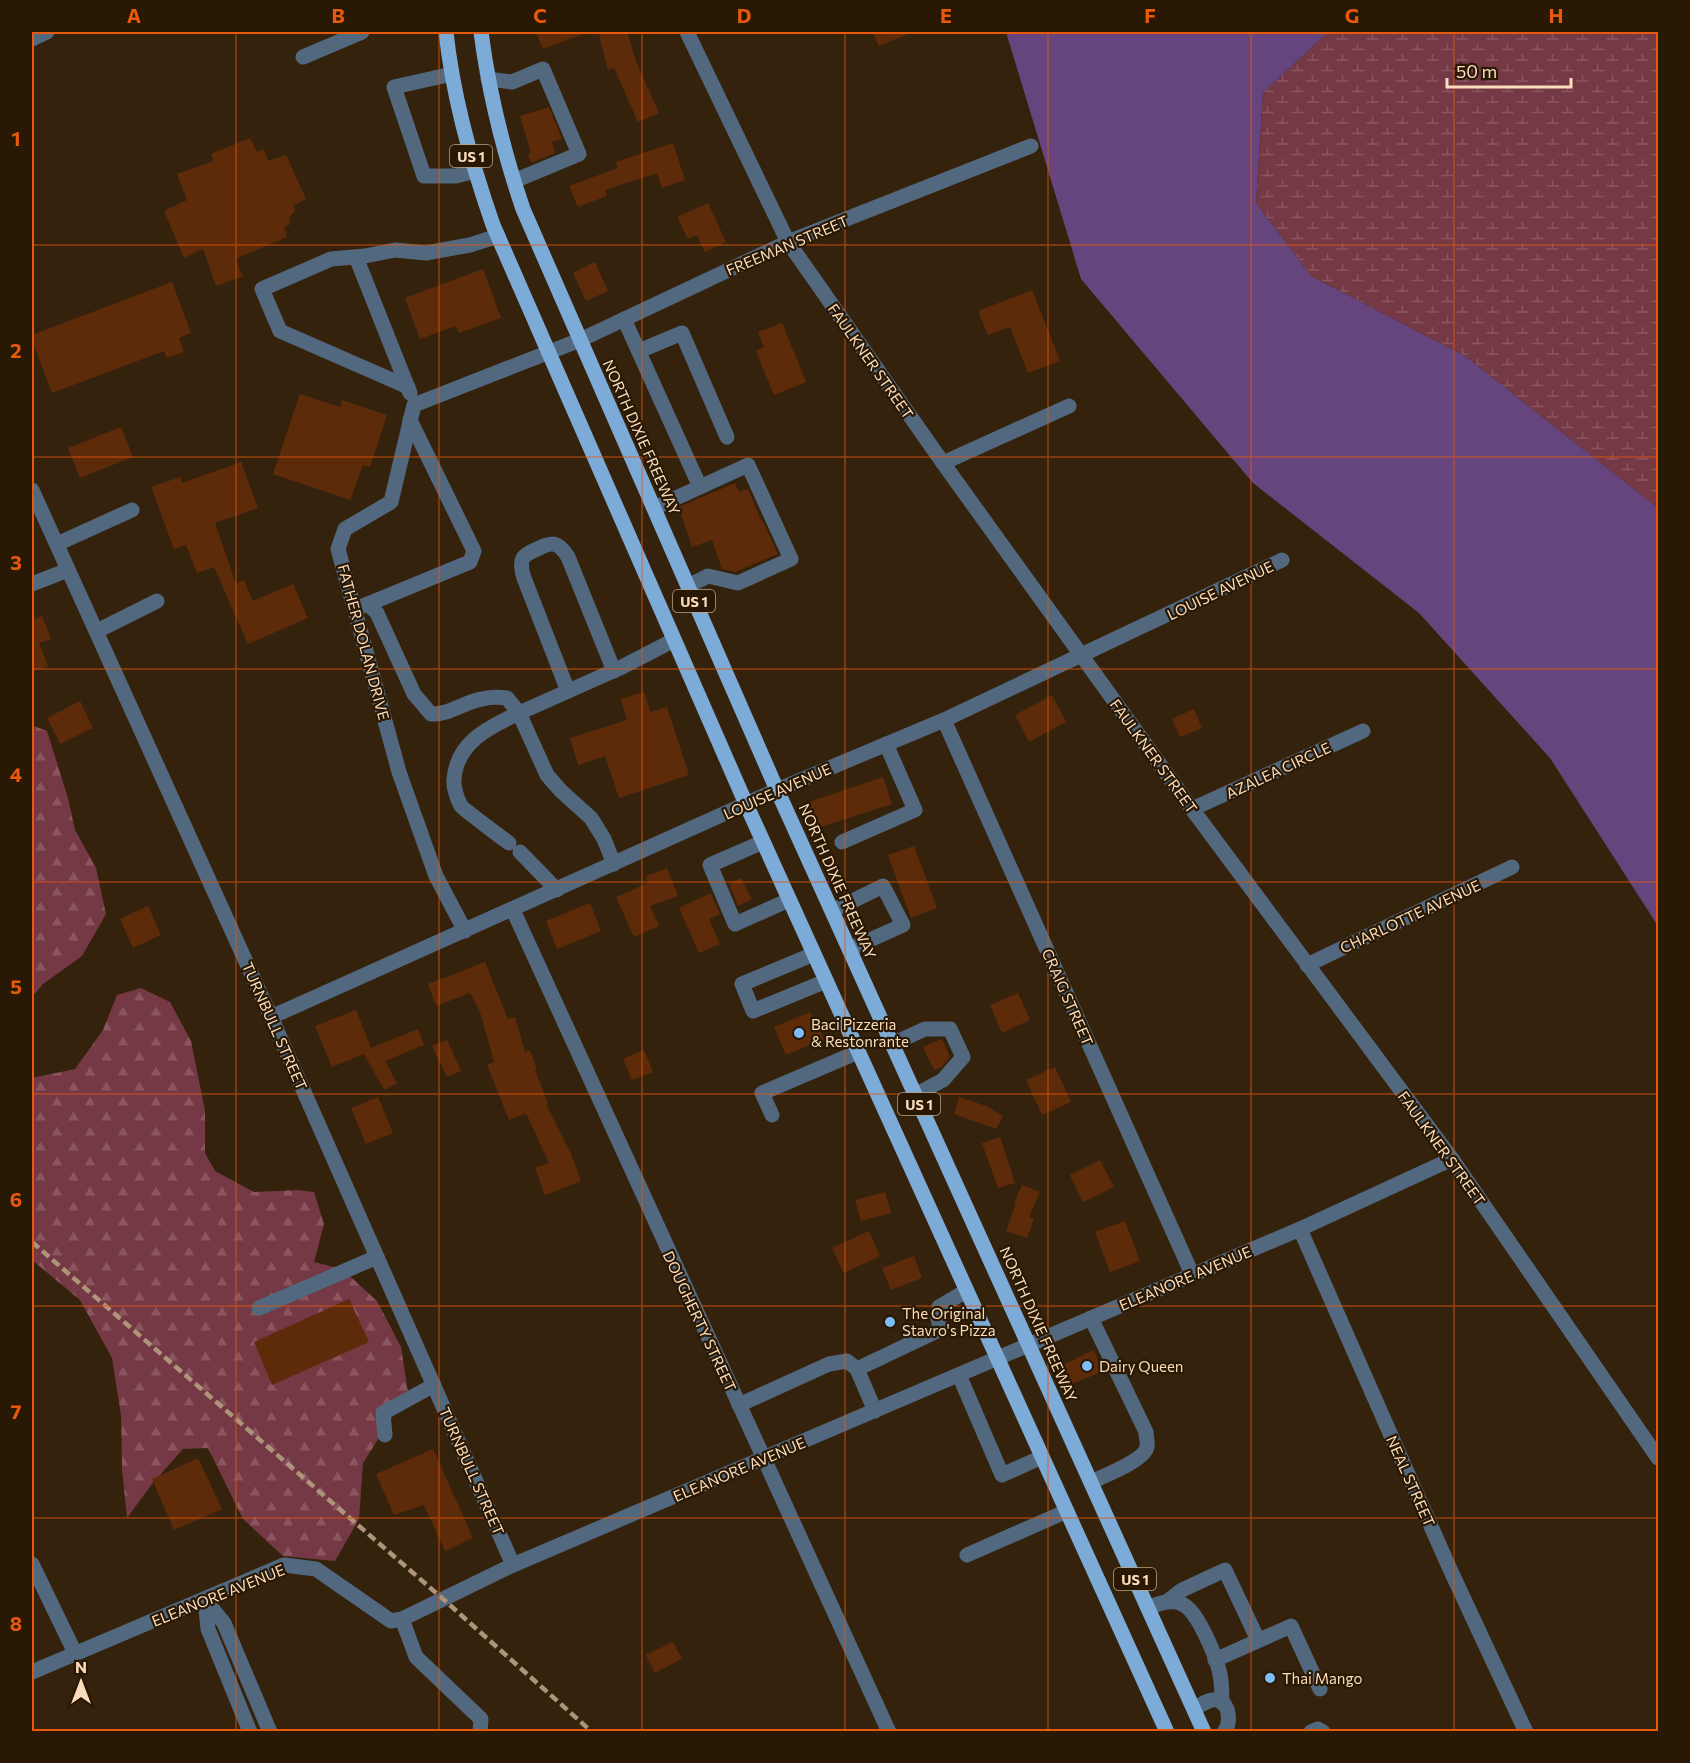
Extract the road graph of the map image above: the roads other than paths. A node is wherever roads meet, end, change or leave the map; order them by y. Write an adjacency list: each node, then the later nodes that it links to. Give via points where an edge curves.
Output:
1 (47, 32): 6 (street)
2 (362, 32): 7 (street)
3 (446, 32): 8 (main road, US 1)
4 (481, 32): 9 (main road, NORTH DIXIE FREEWAY / US 1)
5 (687, 32): 14 (street, FAULKNER STREET)
6 (32, 39)
7 (303, 57)
8 (452, 74): 11 (main road, US 1); 11 (street, via 394,87 424,176 456,176)
9 (488, 79): 12 (main road, NORTH DIXIE FREEWAY / US 1); 12 (street, via 512,82 543,69 579,154)
10 (1031, 146): 14 (street, FREEMAN STREET)
11 (475, 171): 13 (main road, US 1)
12 (514, 181): 17 (main road, NORTH DIXIE FREEWAY / US 1)
13 (498, 236): 15 (street, via 426,253 395,250); 19 (main road, US 1)
14 (788, 242): 16 (street, FREEMAN STREET); 24 (street, FAULKNER STREET)
15 (356, 257): 20 (street); 20 (street, via 331,259 262,289 280,331)
16 (624, 319): 17 (street, FREEMAN STREET); 18 (street)
17 (580, 340): 19 (street, FREEMAN STREET); 27 (main road, NORTH DIXIE FREEWAY / US 1)
18 (639, 351): 23 (street, via 682,333); 25 (street)
19 (548, 352): 22 (street); 37 (main road, US 1)
20 (408, 387): 22 (street)
21 (1069, 406): 24 (street)
22 (412, 412): 35 (street, FATHER DOLAN DRIVE, via 391,502 345,529 338,549); 35 (street, via 474,551 473,557 470,562)
23 (727, 437)
24 (943, 463): 38 (street, FAULKNER STREET)
25 (700, 487): 27 (street); 33 (street, via 748,465 791,559 738,583 708,576)
26 (32, 490): 29 (street, TURNBULL STREET)
27 (654, 508): 33 (main road, NORTH DIXIE FREEWAY / US 1)
28 (132, 510): 29 (street)
29 (57, 544): 31 (street, TURNBULL STREET)
30 (1282, 560): 38 (street, LOUISE AVENUE)
31 (68, 570): 32 (street); 36 (street, TURNBULL STREET)
32 (32, 584)
33 (688, 586): 45 (main road, NORTH DIXIE FREEWAY / US 1)
34 (156, 601): 36 (street)
35 (362, 606): 41 (street, via 377,613 414,694 431,714 441,715 483,698 498,697 507,698); 56 (street, FATHER DOLAN DRIVE, via 399,772 436,876)
36 (97, 632): 61 (street, TURNBULL STREET)
37 (674, 640): 39 (street); 46 (main road, US 1)
38 (1082, 656): 42 (street, LOUISE AVENUE); 47 (street, FAULKNER STREET)
39 (614, 671): 40 (street); 40 (street, via 568,557 554,543 546,544 528,554 522,567)
40 (568, 691): 41 (street)
41 (519, 713): 50 (street, via 547,775 591,818); 52 (street, via 467,744 459,756 453,785 461,806 515,848)
42 (944, 720): 44 (street, LOUISE AVENUE); 69 (street, CRAIG STREET)
43 (1363, 731): 47 (street, AZALEA CIRCLE)
44 (886, 744): 45 (street, LOUISE AVENUE); 48 (street, via 915,810)
45 (777, 790): 46 (street, LOUISE AVENUE); 55 (main road, NORTH DIXIE FREEWAY / US 1)
46 (746, 804): 49 (main road, US 1); 50 (street, LOUISE AVENUE)
47 (1192, 809): 59 (street, FAULKNER STREET)
48 (842, 842)
49 (763, 843): 53 (main road, US 1); 53 (street, via 710,865 735,924)
50 (614, 864): 52 (street, LOUISE AVENUE)
51 (1512, 867): 59 (street, CHARLOTTE AVENUE)
52 (557, 890): 54 (street, LOUISE AVENUE)
53 (789, 900): 58 (main road, US 1)
54 (513, 910): 56 (street, LOUISE AVENUE); 78 (street, DOUGHERTY STREET)
55 (832, 911): 57 (main road, NORTH DIXIE FREEWAY / US 1); 57 (street, via 883,886 903,925)
56 (465, 931): 61 (street, LOUISE AVENUE)
57 (849, 949): 62 (main road, NORTH DIXIE FREEWAY / US 1)
58 (814, 954): 60 (main road, US 1); 60 (street, via 742,984 753,1011)
59 (1307, 965): 66 (street, FAULKNER STREET)
60 (826, 981): 63 (main road, US 1)
61 (271, 1017): 68 (street, TURNBULL STREET)
62 (892, 1044): 64 (main road, NORTH DIXIE FREEWAY / US 1); 64 (street, via 925,1029 950,1029 963,1057 943,1080)
63 (858, 1052): 65 (street, via 762,1093); 70 (main road, US 1)
64 (915, 1095): 73 (main road, NORTH DIXIE FREEWAY / US 1)
65 (772, 1115)
66 (1452, 1159): 67 (street, ELEANORE AVENUE); 82 (street, FAULKNER STREET)
67 (1300, 1229): 69 (street, ELEANORE AVENUE); 109 (street, NEAL STREET)
68 (377, 1257): 71 (street); 77 (street, TURNBULL STREET)
69 (1192, 1274): 72 (street, ELEANORE AVENUE)
70 (966, 1291): 74 (main road, US 1); 75 (street, via 939,1306 937,1331)
71 (259, 1308)
72 (1091, 1318): 73 (street, ELEANORE AVENUE); 84 (street, via 1146,1432 1147,1447 1132,1461)
73 (1029, 1346): 74 (street, ELEANORE AVENUE); 84 (main road, NORTH DIXIE FREEWAY / US 1)
74 (998, 1359): 76 (street, ELEANORE AVENUE); 81 (main road, US 1)
75 (856, 1369): 78 (street, via 847,1361 829,1364); 79 (street)
76 (959, 1375): 79 (street, ELEANORE AVENUE); 81 (street, via 1002,1475)
77 (434, 1385): 80 (street, via 383,1413); 88 (street, TURNBULL STREET)
78 (739, 1405): 83 (street, DOUGHERTY STREET)
79 (875, 1411): 83 (street, ELEANORE AVENUE)
80 (385, 1435)
81 (1042, 1457): 85 (main road, US 1)
82 (1659, 1458)
83 (763, 1459): 88 (street, ELEANORE AVENUE); 103 (street, DOUGHERTY STREET)
84 (1091, 1482): 91 (main road, NORTH DIXIE FREEWAY / US 1)
85 (1066, 1511): 86 (street); 104 (main road, US 1)
86 (967, 1555)
87 (32, 1564): 94 (street)
88 (513, 1565): 92 (street, ELEANORE AVENUE)
89 (205, 1600): 92 (street, ELEANORE AVENUE, via 284,1565 316,1569 391,1621); 94 (street, ELEANORE AVENUE); 100 (street, via 208,1629); 101 (street, via 224,1623)
90 (1168, 1602): 91 (street); 93 (street, via 1182,1590 1226,1570); 95 (street, via 1184,1605 1192,1612)
91 (1148, 1608): 99 (main road, NORTH DIXIE FREEWAY / US 1)
92 (402, 1619): 102 (street, via 416,1657 481,1719)
93 (1258, 1640): 95 (street); 97 (street, via 1291,1626)
94 (75, 1653): 96 (street, ELEANORE AVENUE)
95 (1215, 1660): 98 (street)
96 (32, 1672)
97 (1320, 1689)
98 (1222, 1703): 99 (street, via 1208,1701); 106 (street, via 1230,1719)
99 (1194, 1709): 105 (main road, NORTH DIXIE FREEWAY / US 1)
100 (250, 1731)
101 (270, 1731)
102 (480, 1731)
103 (889, 1731)
104 (1167, 1731)
105 (1204, 1731)
106 (1224, 1731)
107 (1311, 1731): 108 (street)
108 (1323, 1731)
109 (1526, 1731)

